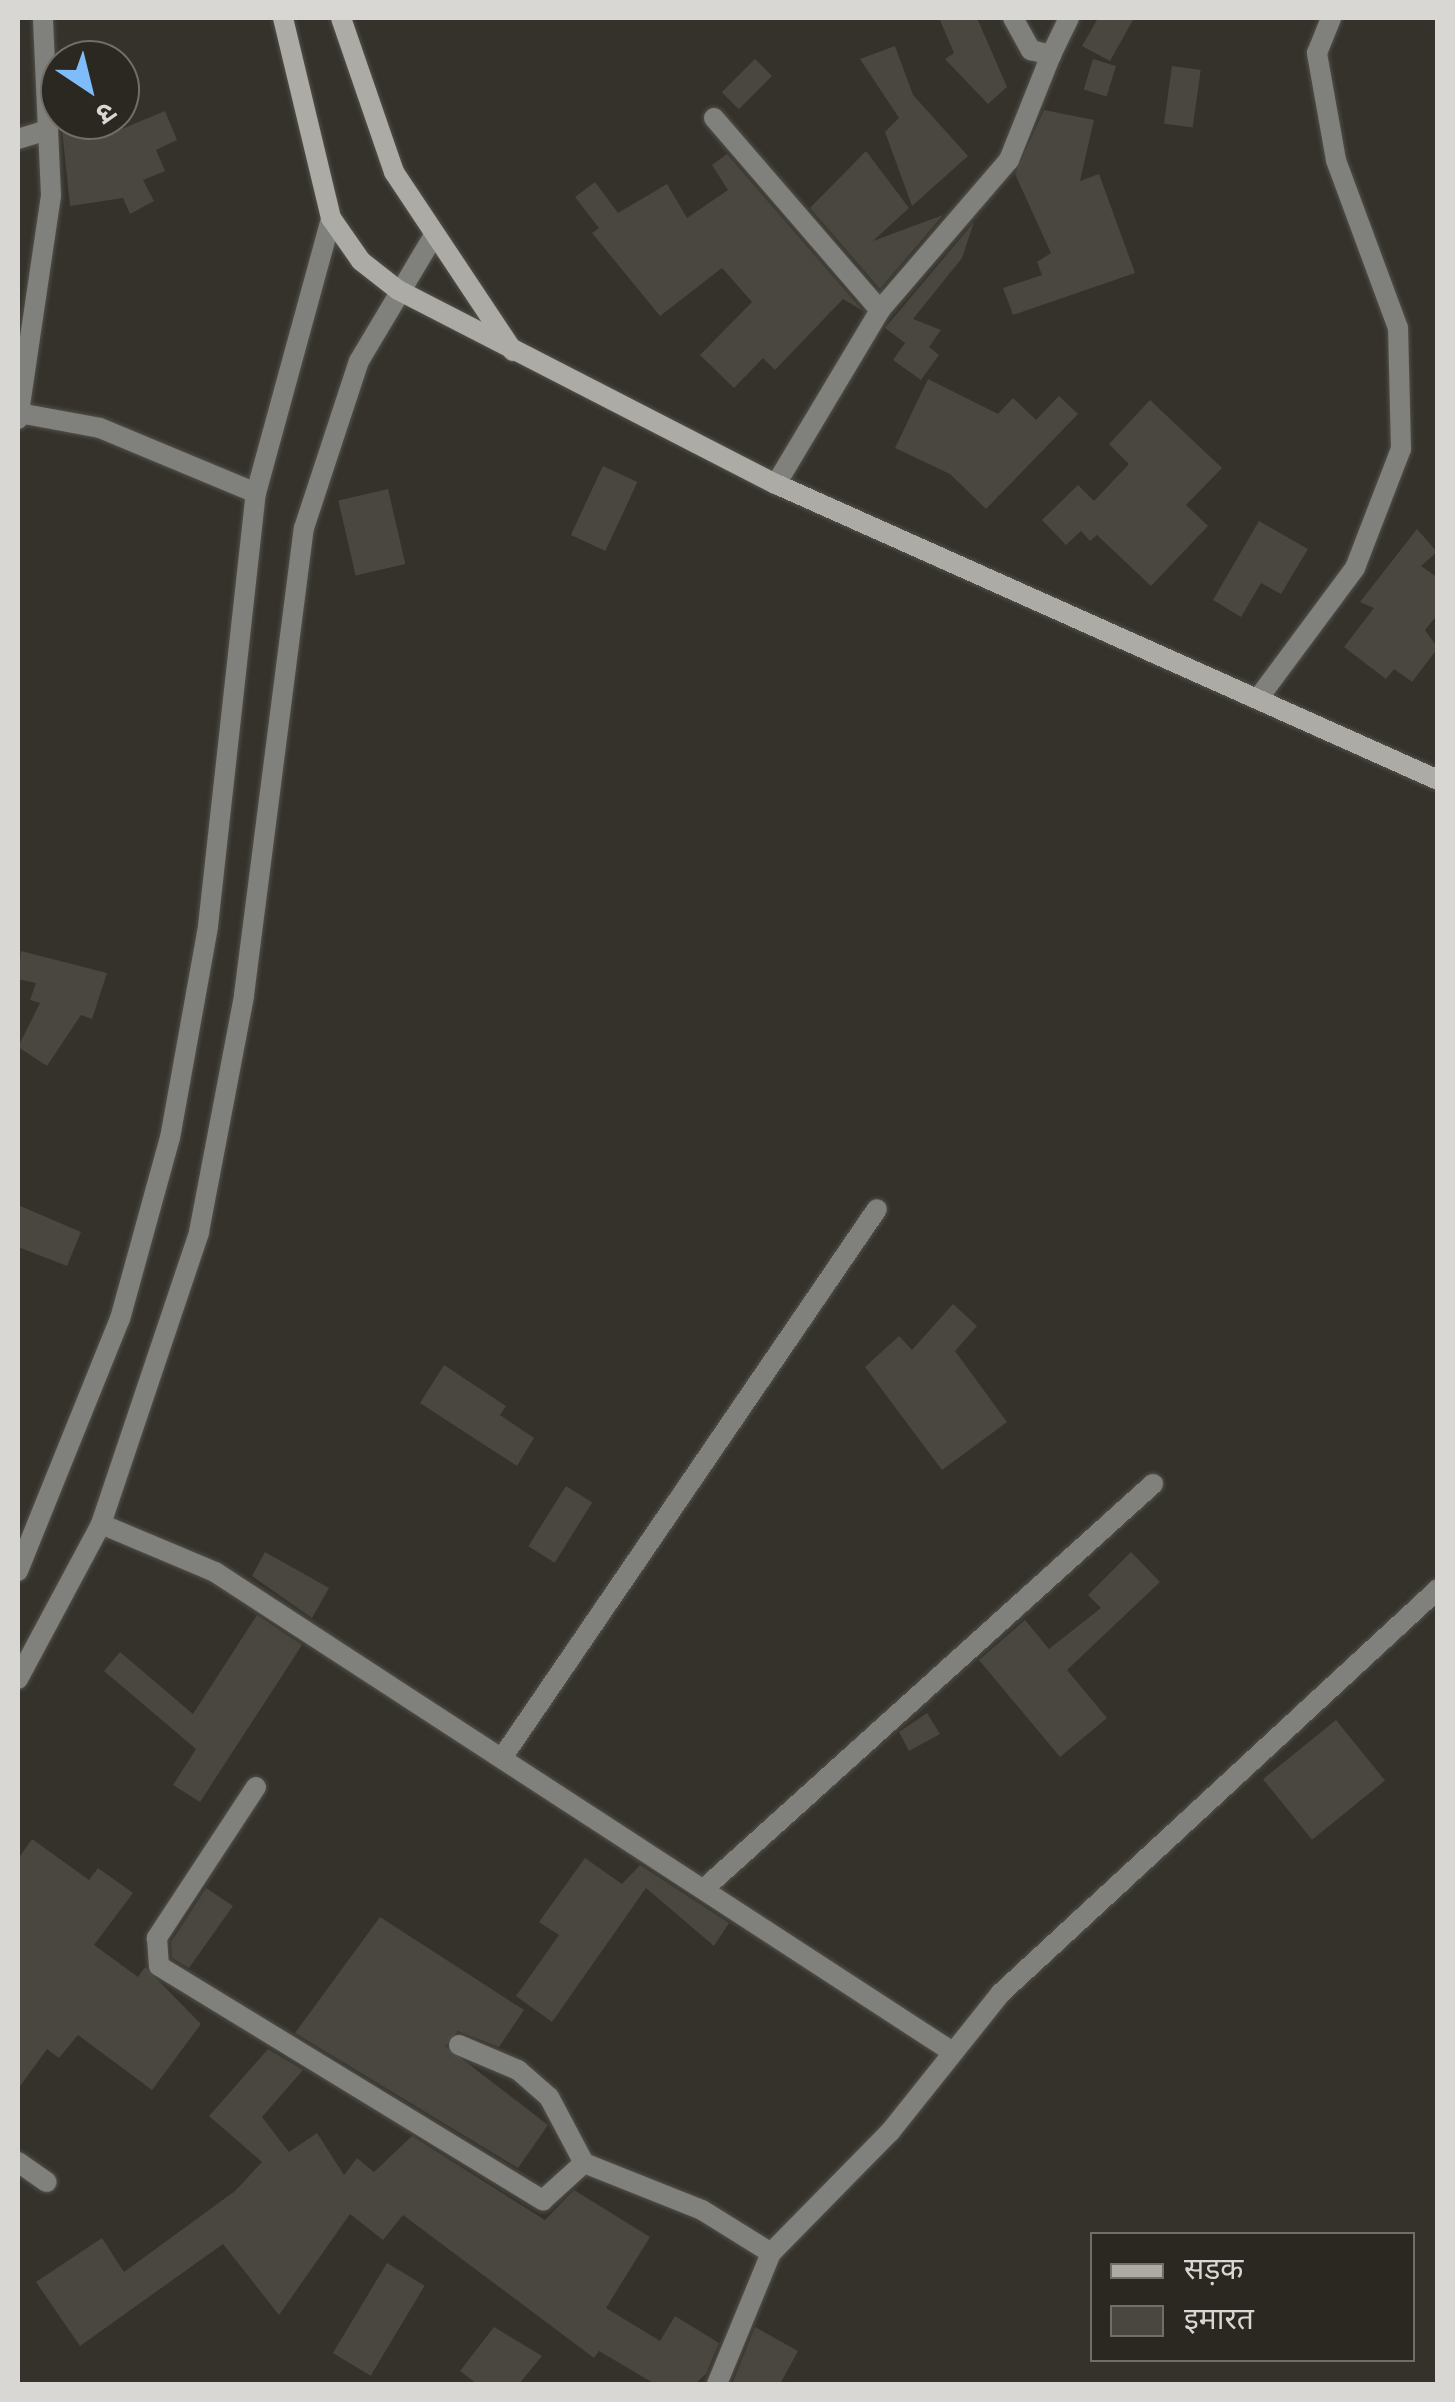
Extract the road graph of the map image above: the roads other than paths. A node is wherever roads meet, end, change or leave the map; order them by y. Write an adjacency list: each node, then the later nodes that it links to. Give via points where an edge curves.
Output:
1 (283, 18): 9 (main road)
2 (341, 18): 10 (main road, via 394,172)
3 (1013, 18): 6 (street, via 1032,50)
4 (1069, 18): 6 (street)
5 (1332, 18): 18 (street, via 1317,53 1336,160 1398,328 1402,450 1354,568)
6 (1051, 54): 13 (street, via 1009,160)
7 (714, 118): 13 (street)
8 (49, 140): 11 (street, via 52,195)
9 (331, 218): 12 (main road, via 361,261); 17 (street)
10 (433, 236): 12 (street); 14 (main road)
11 (26, 268): 15 (street)
12 (398, 290): 14 (main road); 22 (street, via 331,427 304,528 244,995 199,1232)
13 (880, 310): 16 (street)
14 (517, 356): 16 (main road)
15 (18, 416): 17 (street, via 100,428)
16 (776, 484): 18 (main road)
17 (256, 493): 23 (street, via 208,926 170,1138 120,1319)
18 (1260, 696): 19 (main road)
19 (1438, 780)
20 (877, 1209): 26 (street)
21 (1154, 1484): 28 (street)
22 (102, 1524): 25 (street); 26 (street, via 214,1572)
23 (18, 1572)
24 (1438, 1589): 30 (street, via 1001,1993)
25 (18, 1678)
26 (504, 1756): 28 (street)
27 (256, 1786): 32 (street, via 156,1938 159,1966 543,2200)
28 (706, 1886): 30 (street)
29 (459, 2045): 32 (street, via 518,2070 549,2097)
30 (951, 2052): 34 (street, via 890,2132)
31 (18, 2162): 33 (street)
32 (584, 2163): 34 (street, via 702,2210)
33 (47, 2182)
34 (770, 2253): 35 (street)
35 (717, 2384)

